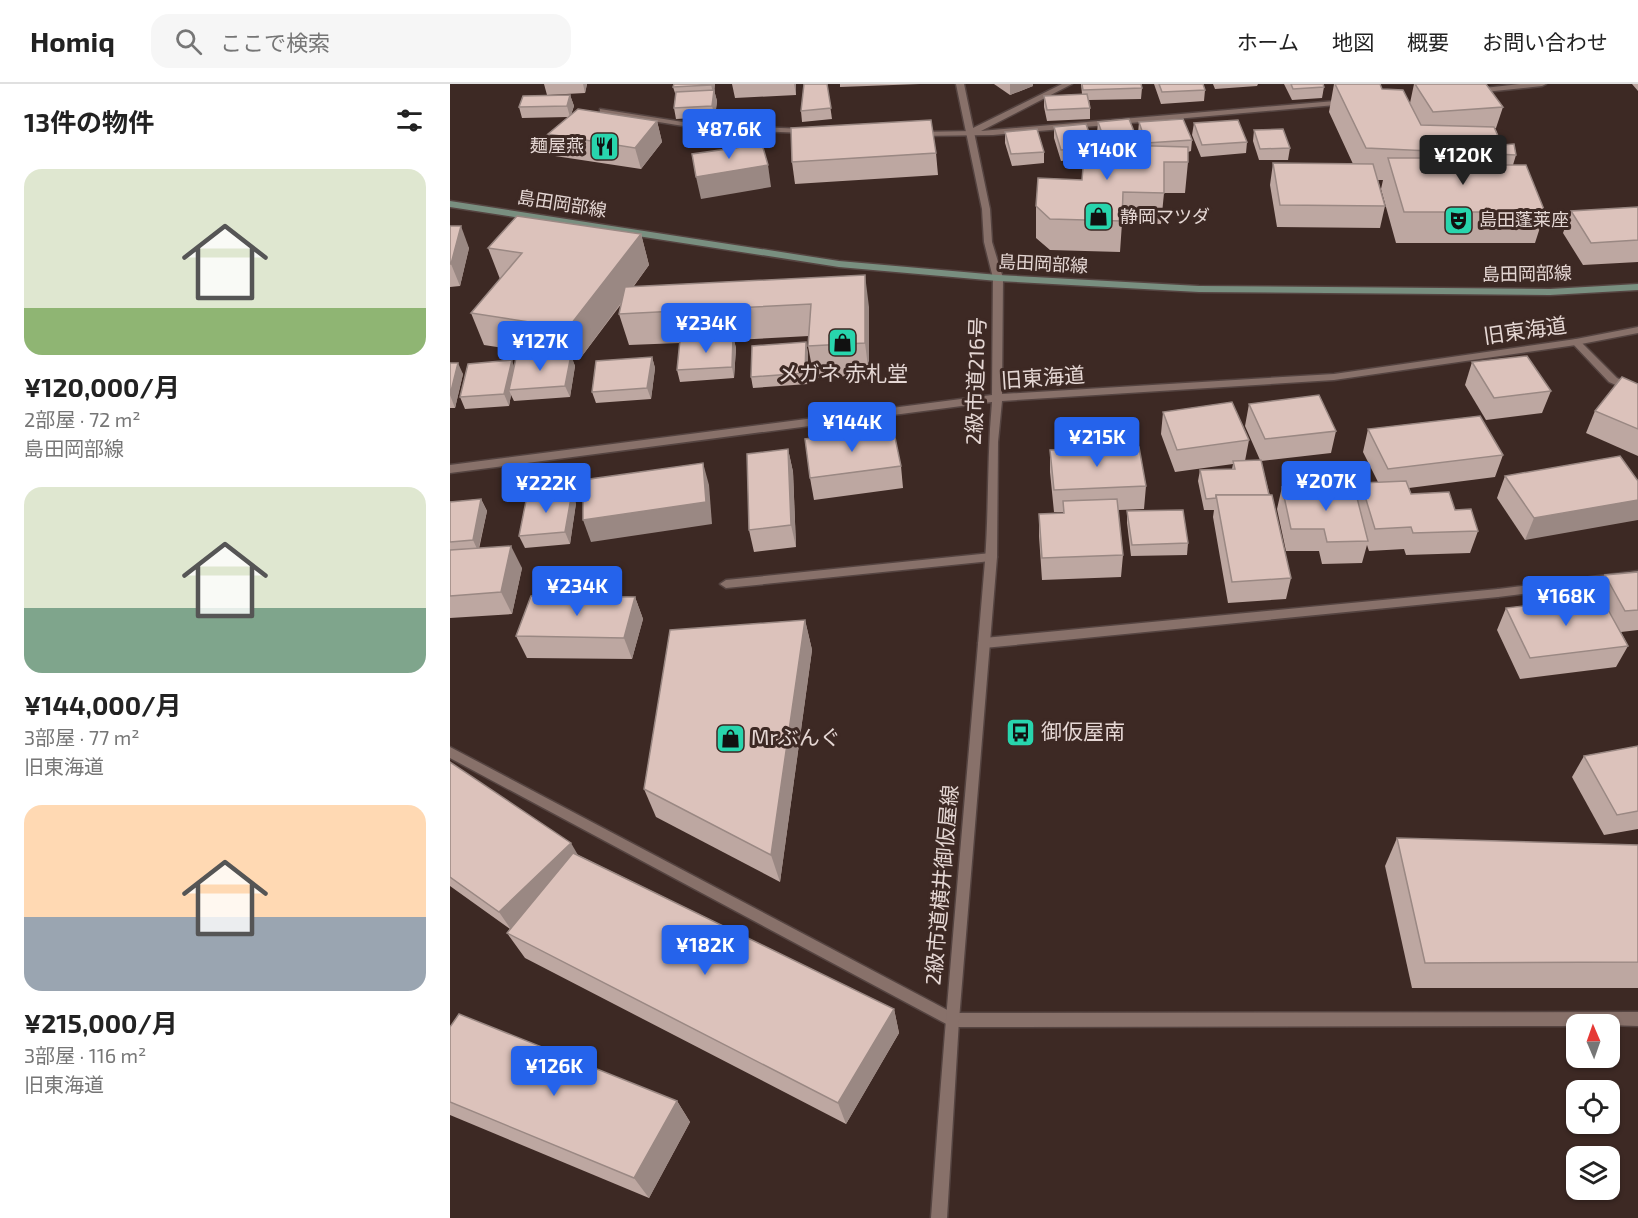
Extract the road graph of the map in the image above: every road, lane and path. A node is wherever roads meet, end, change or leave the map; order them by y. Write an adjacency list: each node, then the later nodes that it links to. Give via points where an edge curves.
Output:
1 (960, 84): 8 (street, 2級市道216号)
2 (1068, 84): 8 (street)
3 (1542, 84): 4 (street)
4 (1463, 92)
5 (1357, 101): 8 (street)
6 (603, 111): 7 (street, via 702,127)
7 (809, 132)
8 (970, 133): 9 (street); 11 (street, 2級市道216号)
9 (904, 134)
10 (450, 204): 11 (main road, 島田岡部線, via 839,264)
11 (998, 278): 12 (main road, 島田岡部線, via 1198,290 1550,292); 16 (street, 2級市道216号)
12 (1638, 288)
13 (1638, 330): 14 (street, 旧東海道)
14 (1576, 342): 15 (street, via 1613,380); 16 (street, 旧東海道, via 1334,377)
15 (1638, 392)
16 (997, 398): 17 (street, 旧東海道); 18 (street, 2級市道216号)
17 (450, 469)
18 (991, 557): 20 (street); 21 (street, 2級市道横井御仮屋線)
19 (1638, 575): 21 (street, via 1498,593)
20 (726, 584)
21 (984, 643): 24 (street, 2級市道横井御仮屋線)
22 (450, 752): 24 (street)
23 (1638, 1019): 24 (street)
24 (952, 1020): 25 (street, 2級市道横井御仮屋線)
25 (939, 1218)

